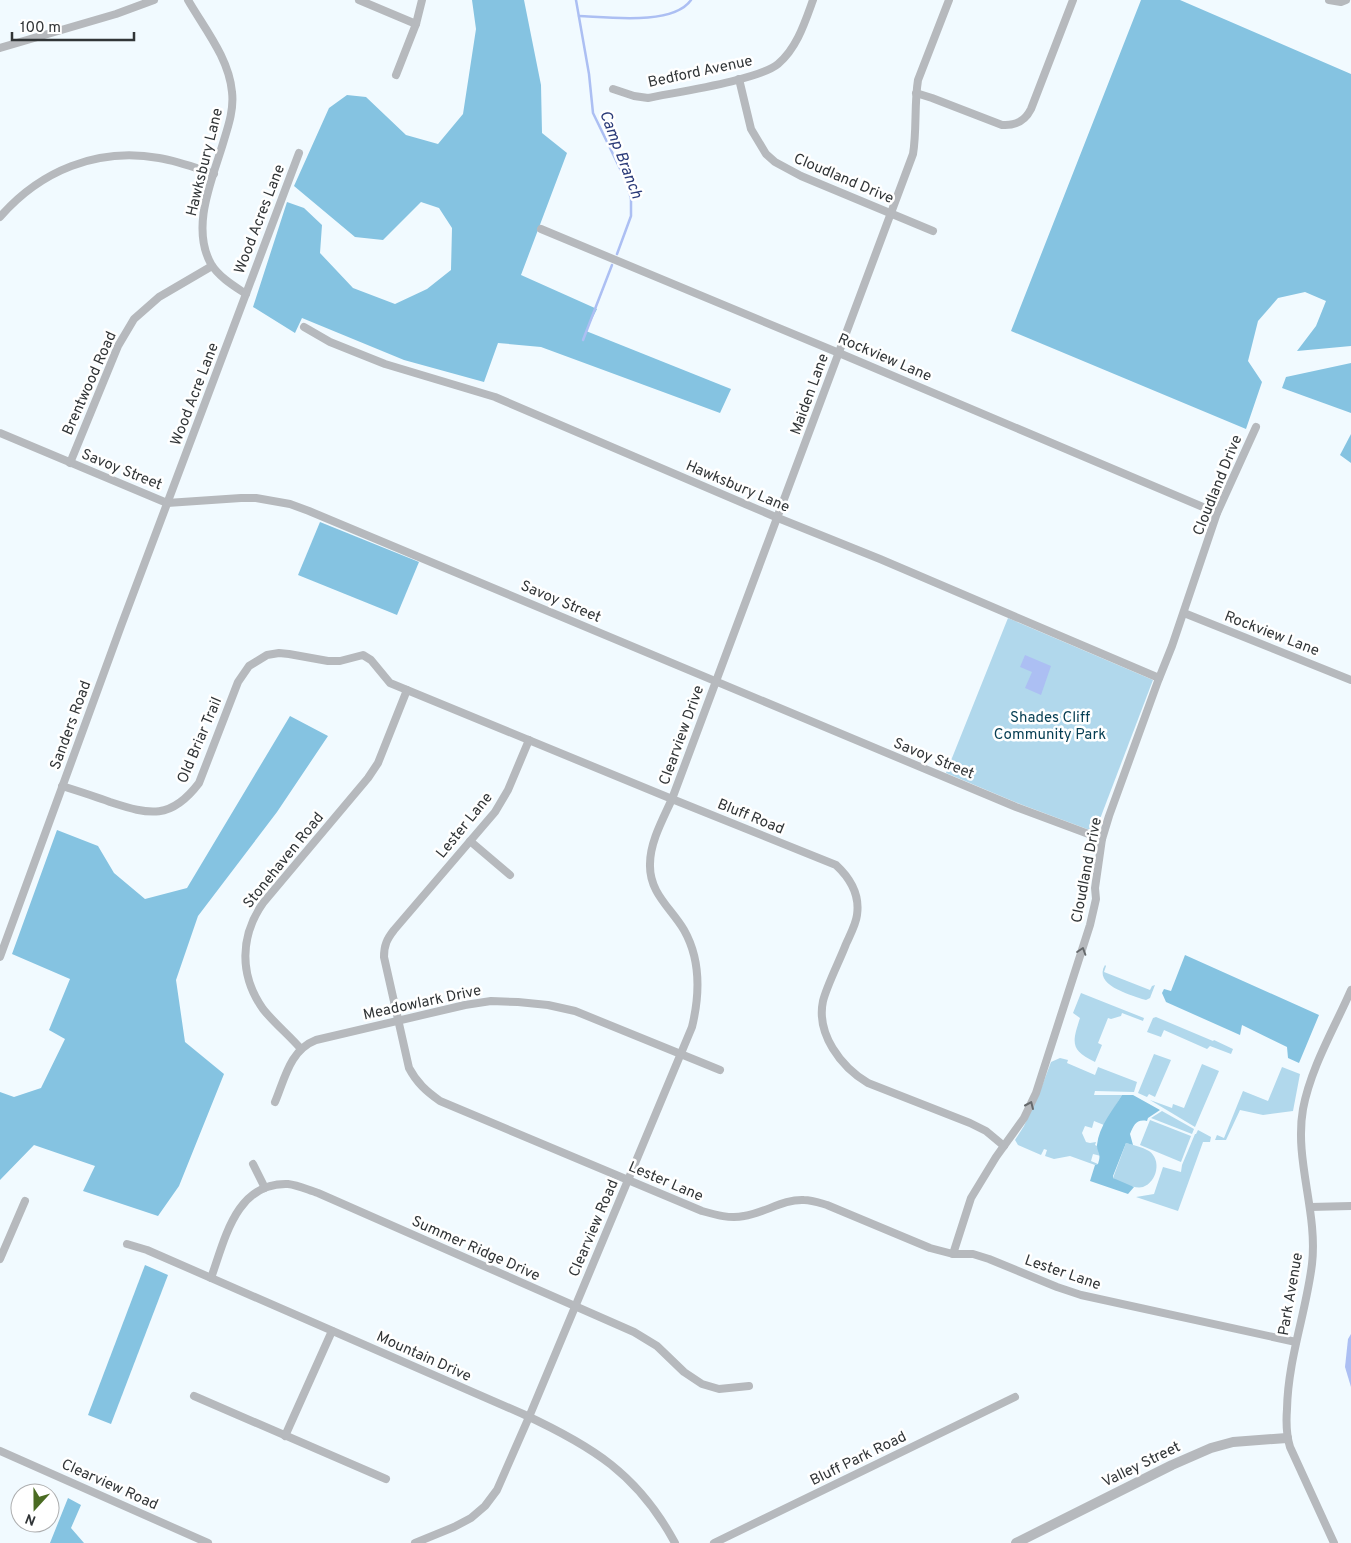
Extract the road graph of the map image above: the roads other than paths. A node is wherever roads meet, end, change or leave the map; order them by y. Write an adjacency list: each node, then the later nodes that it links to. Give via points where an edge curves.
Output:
1 (154, 0): 11 (street)
2 (188, 0): 17 (street, Hawksbury Lane, via 222,59 232,92 230,123)
3 (359, 0): 10 (street)
4 (422, 0): 10 (street)
5 (813, 0): 13 (street, Bedford Avenue, via 788,54 777,65)
6 (949, 0): 15 (street, Maiden Lane, via 922,68)
7 (1073, 0): 15 (street, via 1031,109 1021,122 1002,125)
8 (1328, 0): 9 (street)
9 (1346, 0)
10 (416, 24): 12 (street)
11 (0, 48)
12 (396, 75)
13 (739, 79): 14 (street, Bedford Avenue, via 648,98); 18 (street, Cloudland Drive, via 751,129 757,142 775,162)
14 (613, 89)
15 (916, 93): 18 (street, Maiden Lane, via 913,154)
16 (299, 153): 23 (street, Wood Acres Lane)
17 (214, 174): 19 (street, via 159,158 107,157 52,174 34,185); 22 (street, Hawksbury Lane, via 202,218 202,237)
18 (892, 214): 21 (street, Cloudland Drive); 25 (street, Maiden Lane)
19 (0, 217)
20 (541, 230): 25 (street, Rockview Lane)
21 (933, 231)
22 (212, 266): 23 (street, Hawksbury Lane); 28 (street, Brentwood Road, via 159,297 134,319 118,346)
23 (246, 294): 29 (street, Wood Acre Lane)
24 (304, 327): 31 (street, Hawksbury Lane, via 338,346 385,364 495,397)
25 (839, 353): 30 (street, Rockview Lane); 31 (street, Maiden Lane)
26 (1256, 427): 30 (street, Cloudland Drive)
27 (0, 433): 28 (street, Savoy Street)
28 (70, 463): 29 (street, Savoy Street)
29 (167, 503): 36 (street, Savoy Street, via 241,498 290,504); 39 (street, Sanders Road)
30 (1218, 513): 32 (street, Cloudland Drive)
31 (778, 518): 34 (street, Hawksbury Lane); 36 (street, Maiden Lane)
32 (1184, 614): 34 (street, Cloudland Drive); 35 (street, Rockview Lane)
33 (289, 654): 37 (street, Bluff Road, via 328,661 363,656 390,682); 39 (street, Old Briar Trail, via 267,655 250,666 238,682 198,783 177,806 160,812 139,812)
34 (1159, 678): 41 (street, Cloudland Drive)
35 (1351, 680)
36 (716, 681): 40 (street, Clearview Drive); 41 (street, Savoy Street, via 1016,807)
37 (407, 690): 38 (street, Bluff Road); 49 (street, Stonehaven Road, via 373,770 263,903 246,939 245,964 258,1001)
38 (529, 740): 40 (street, Bluff Road); 42 (street, Lester Lane, via 508,790 495,812)
39 (62, 786): 44 (street, Sanders Road)
40 (672, 799): 50 (street, Clearview Road, via 651,852 650,864 654,889 684,931 696,964 697,1008); 53 (street, Bluff Road, via 836,865 848,876 856,891 857,916 823,1001 823,1025 831,1047 855,1076 970,1123)
41 (1102, 839): 53 (street, Cloudland Drive, one-way to 41, via 1024,1118 1036,1092 1087,934 1096,898)
42 (470, 841): 43 (street); 48 (street, Lester Lane, via 384,946)
43 (510, 875)
44 (0, 957)
45 (1351, 990): 46 (street, Park Avenue)
46 (1342, 1009): 47 (street); 59 (street, Park Avenue, via 1312,1074 1302,1114 1300,1141)
47 (1351, 1013)
48 (398, 1021): 49 (street, Meadowlark Drive, via 316,1040); 50 (street, Meadowlark Drive, via 491,1002 548,1005 575,1011); 55 (street, Lester Lane, via 409,1068 426,1092 440,1101)
49 (300, 1049): 52 (street)
50 (681, 1054): 51 (street, Meadowlark Drive); 55 (street, Clearview Road)
51 (720, 1070)
52 (275, 1102)
53 (1004, 1146): 61 (street, Cloudland Drive, via 971,1198)
54 (252, 1164): 56 (street)
55 (628, 1180): 61 (street, Lester Lane, via 702,1211 726,1217 749,1216 784,1203 811,1200 930,1248); 64 (street, Clearview Road)
56 (265, 1188): 63 (street, Summer Ridge Drive, via 236,1212); 64 (street, Summer Ridge Drive, via 289,1184 302,1187)
57 (25, 1201): 62 (street)
58 (1351, 1206): 59 (street)
59 (1310, 1207): 66 (street, Park Avenue, via 1312,1263)
60 (127, 1244): 63 (street, Mountain Drive)
61 (953, 1254): 66 (street, Lester Lane, via 973,1254 989,1259 1082,1295)
62 (0, 1260)
63 (211, 1278): 65 (street, Mountain Drive)
64 (575, 1306): 67 (street, Summer Ridge Drive, via 647,1339 702,1384 719,1389); 70 (street, Clearview Road)
65 (332, 1331): 70 (street, Mountain Drive); 71 (street)
66 (1296, 1342): 72 (street, Park Avenue, via 1287,1396)
67 (749, 1386)
68 (194, 1396): 71 (street)
69 (1015, 1398): 78 (street, Bluff Park Road)
70 (529, 1417): 76 (street, Clearview Road, via 501,1482 485,1506 459,1525); 77 (street, Mountain Drive, via 585,1445 613,1465 646,1499)
71 (285, 1436): 74 (street)
72 (1287, 1438): 79 (street, Valley Street, via 1232,1442 1211,1448); 80 (street, Park Avenue)
73 (0, 1451): 75 (street, Clearview Road)
74 (386, 1479)
75 (208, 1543)
76 (414, 1543)
77 (675, 1543)
78 (714, 1543)
79 (1016, 1543)
80 (1334, 1543)

